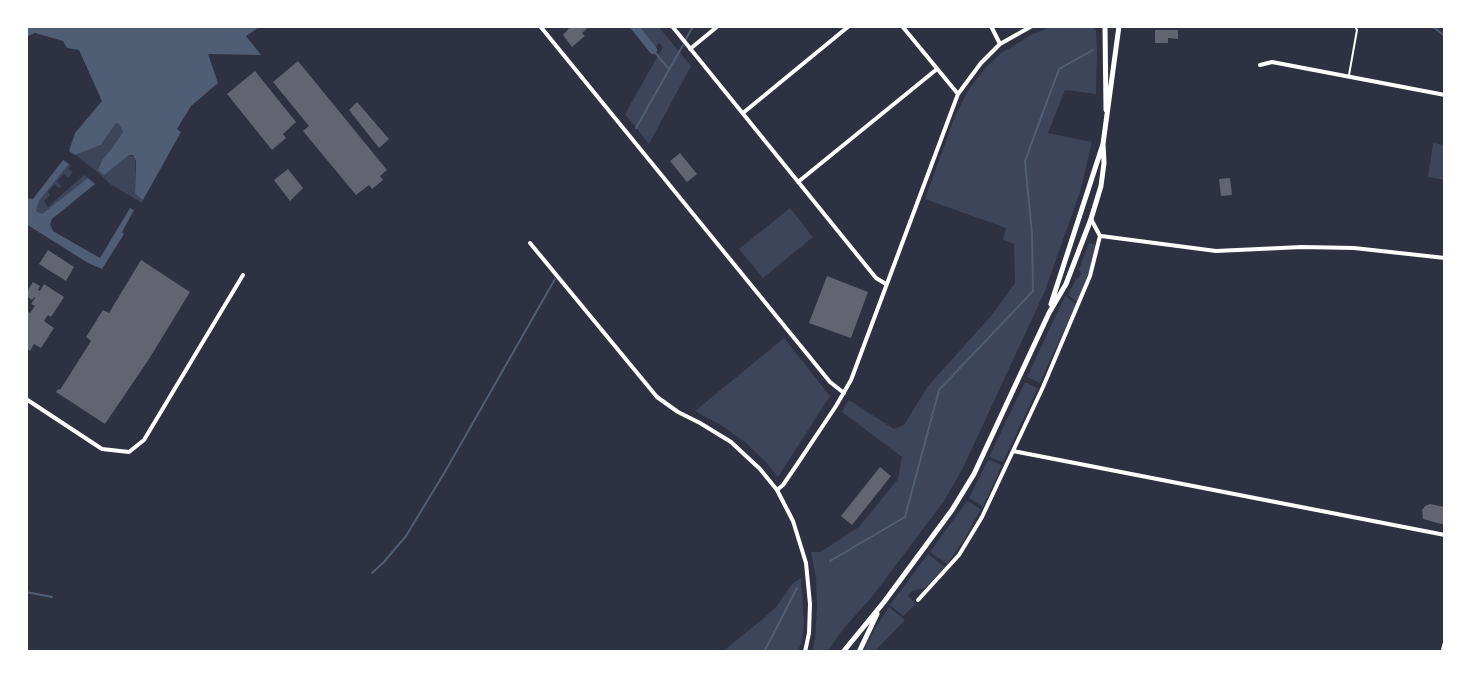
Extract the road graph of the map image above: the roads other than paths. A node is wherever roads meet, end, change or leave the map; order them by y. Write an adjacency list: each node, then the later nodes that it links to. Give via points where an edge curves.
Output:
1 (540, 26): 29 (street)
2 (672, 26): 12 (street)
3 (718, 26): 12 (street)
4 (849, 26): 18 (street)
5 (902, 26): 14 (street)
6 (991, 26): 11 (street)
7 (1032, 26): 11 (street)
8 (1105, 26): 19 (main road)
9 (1119, 26): 19 (main road)
10 (1355, 26): 15 (lane)
11 (1000, 44): 16 (street)
12 (688, 46): 18 (street)
13 (1260, 65): 15 (street, via 1272,62)
14 (937, 69): 16 (street); 21 (street)
15 (1349, 76): 17 (street)
16 (958, 94): 27 (street)
17 (1445, 95)
18 (742, 113): 21 (street)
19 (1106, 123): 20 (main road)
20 (1103, 144): 22 (main road, via 1101,186); 28 (main road)
21 (798, 182): 27 (street)
22 (1091, 219): 23 (street); 28 (main road)
23 (1100, 236): 25 (street, via 1216,251 1354,248); 31 (street, via 1079,305)
24 (530, 243): 32 (street, via 657,397 731,442)
25 (1445, 258)
26 (243, 275): 30 (street, via 144,440 129,452 102,449)
27 (886, 284): 29 (street)
28 (1049, 313): 35 (main road, via 962,495)
29 (844, 393): 32 (street)
30 (26, 399)
31 (1013, 451): 33 (street); 34 (street, via 965,546)
32 (777, 490): 37 (street, via 806,563 810,604)
33 (1445, 535)
34 (918, 600)
35 (881, 606): 38 (main road); 39 (main road)
36 (1445, 644): 40 (main road)
37 (805, 651)
38 (843, 652)
39 (859, 652)
40 (1443, 652)

